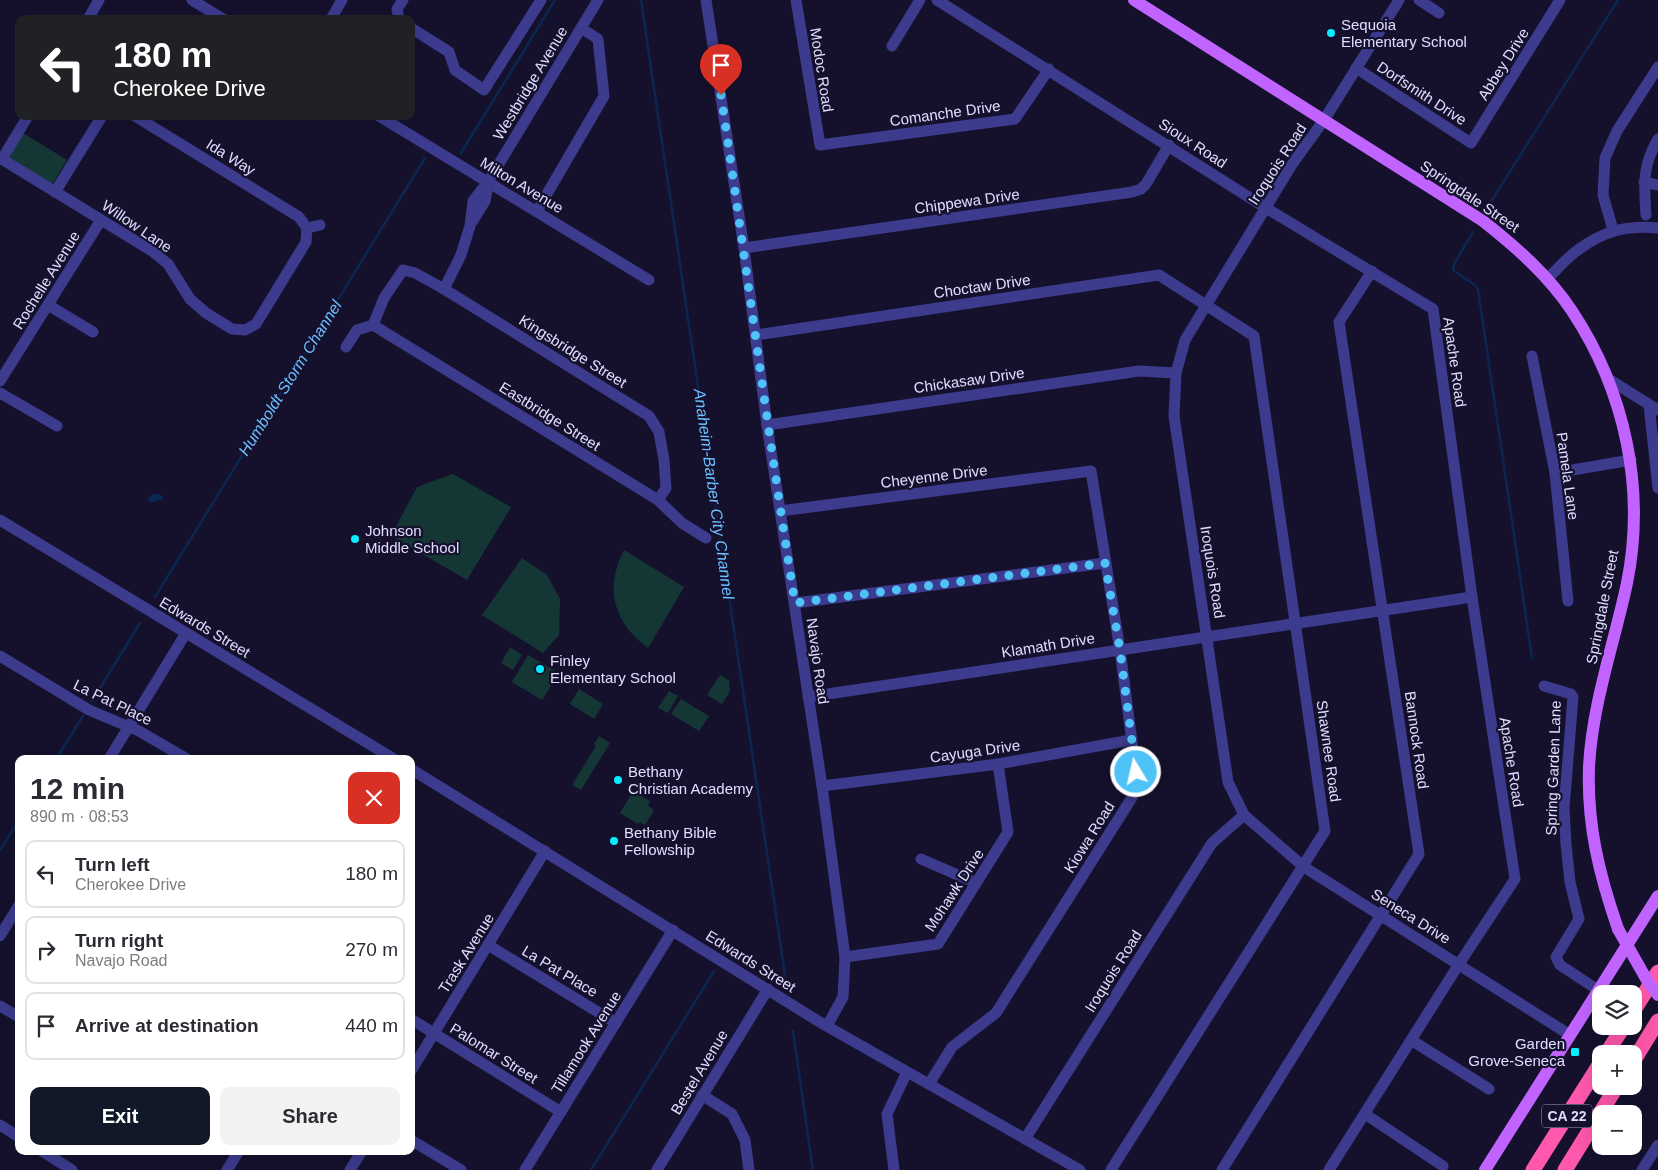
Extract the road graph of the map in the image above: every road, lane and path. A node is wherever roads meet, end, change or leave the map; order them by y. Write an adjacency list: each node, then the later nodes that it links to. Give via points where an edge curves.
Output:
1 (100, 0): 16 (street)
2 (192, 0): 17 (street)
3 (342, 0): 18 (street)
4 (403, 0): 19 (street)
5 (540, 0): 21 (street, via 484,90 455,70 449,52)
6 (598, 0): 20 (street, Westbridge Avenue)
7 (706, 0): 48 (street, Navajo Road)
8 (796, 0): 33 (street, Modoc Road)
9 (920, 0): 22 (street)
10 (938, 0): 25 (street, Sioux Road)
11 (1134, 0): 30 (main road, Springdale Street)
12 (1399, 0): 24 (street, Iroquois Road)
13 (1419, 0): 15 (street)
14 (1560, 0): 32 (street, Abbey Drive)
15 (1439, 13)
16 (91, 15)
17 (216, 15)
18 (333, 15)
19 (398, 15)
20 (581, 28): 36 (street, Westbridge Avenue); 41 (street, via 598,40 604,96)
21 (415, 31)
22 (892, 46)
23 (1658, 67): 47 (street, via 1617,132 1605,158 1603,195)
24 (1356, 68): 30 (street, Iroquois Road); 32 (street, Dorfsmith Drive)
25 (1049, 69): 33 (street, Comanche Drive, via 1015,119); 34 (street, Sioux Road)
26 (25, 120): 35 (street)
27 (100, 120): 39 (street)
28 (142, 120): 45 (street, Ida Way, via 299,216)
29 (386, 120): 36 (street, Milton Avenue)
30 (1324, 120): 40 (street, Iroquois Road); 51 (main road, Springdale Street, via 1483,221 1517,248)
31 (1658, 139): 37 (street, via 1649,154)
32 (1471, 143)
33 (820, 145)
34 (1169, 145): 40 (street, Sioux Road); 48 (street, Chippewa Drive, via 1146,184 1132,192)
35 (1, 158): 39 (street, Willow Lane)
36 (488, 182): 41 (street, Milton Avenue); 52 (street, Westbridge Avenue, via 473,201 461,255)
37 (1644, 182): 38 (street); 42 (street)
38 (1658, 185)
39 (56, 192): 43 (street, Willow Lane)
40 (1266, 208): 49 (street, Sioux Road); 54 (street, Iroquois Road)
41 (537, 211): 50 (street, Milton Avenue)
42 (1646, 215)
43 (102, 220): 53 (street, Rochelle Avenue); 57 (street, Willow Lane, via 164,260 190,299 206,314 232,329)
44 (320, 225): 45 (street)
45 (307, 228): 57 (street, via 306,242 256,324)
46 (1658, 228): 47 (street)
47 (1613, 230): 51 (street, via 1577,250)
48 (744, 248): 59 (street, Navajo Road)
49 (1372, 271): 55 (street, Sioux Road); 82 (street, Bannock Road, via 1340,322)
50 (649, 280)
51 (1547, 280): 64 (main road, Springdale Street, via 1572,311)
52 (444, 289): 56 (street, Kingsbridge Street, via 403,270 384,298); 74 (street, Kingsbridge Street, via 649,416 659,432 664,460 666,488)
53 (48, 305): 58 (street); 65 (street, Rochelle Avenue)
54 (1205, 306): 59 (street, Choctaw Drive, via 1159,275); 63 (street, Iroquois Road, via 1185,340); 83 (street, Shawnee Road, via 1254,336)
55 (1433, 309): 79 (street, Apache Road)
56 (373, 325): 61 (street, via 357,330); 74 (street, Eastbridge Street)
57 (245, 330): 60 (street)
58 (93, 332)
59 (756, 335): 68 (street, Navajo Road)
60 (248, 342)
61 (346, 347)
62 (1532, 356): 72 (street, Pamela Lane)
63 (1176, 373): 68 (street, Chickasaw Drive, via 1139,371); 85 (street, Iroquois Road, via 1174,416)
64 (1610, 380): 67 (street); 70 (main road, Springdale Street)
65 (0, 381)
66 (0, 392): 69 (street)
67 (1654, 408): 73 (street)
68 (767, 425): 75 (street, Navajo Road)
69 (57, 426)
70 (1631, 460): 72 (street); 115 (main road, Springdale Street, bridge, via 1634,524 1627,581 1594,729 1589,800 1592,834 1603,886 1618,929)
71 (1091, 470): 75 (street, Cheyenne Drive); 78 (street, Kiowa Road)
72 (1555, 473): 80 (street, Pamela Lane)
73 (1658, 488)
74 (658, 500): 77 (street, Eastbridge Street, via 682,523)
75 (780, 511): 81 (street, Navajo Road)
76 (0, 520): 84 (street, Edwards Street)
77 (706, 538)
78 (1105, 563): 81 (street); 86 (street, Kiowa Road)
79 (1472, 597): 82 (street, Klamath Drive); 110 (street, Apache Road, via 1515,878)
80 (1568, 601)
81 (795, 603): 89 (street, Navajo Road)
82 (1383, 611): 83 (street, Klamath Drive); 105 (street, Bannock Road, via 1419,854)
83 (1296, 623): 85 (street, Klamath Drive); 101 (street, Shawnee Road, via 1325,831)
84 (186, 633): 90 (street); 94 (street, Edwards Street)
85 (1208, 638): 86 (street, Klamath Drive); 98 (street, Iroquois Road, via 1228,782)
86 (1120, 650): 89 (street, Klamath Drive); 91 (street, Kiowa Road)
87 (0, 656): 90 (street, La Pat Place, via 87,709)
88 (1544, 686): 113 (street, Spring Garden Lane, via 1571,694 1573,698 1564,808 1570,882 1579,919 1556,957 1560,965)
89 (808, 697): 97 (street, Navajo Road)
90 (129, 726): 92 (street); 93 (street, La Pat Place)
91 (1130, 740): 95 (street, Cayuga Drive); 131 (street, Kiowa Road, via 1138,788 996,1013 952,1047)
92 (111, 755)
93 (180, 755)
94 (387, 755)
95 (998, 764): 97 (street, Cayuga Drive); 102 (street, Mohawk Drive, via 1008,832)
96 (415, 771): 99 (street, Edwards Street)
97 (822, 786): 109 (street, Navajo Road)
98 (1244, 814): 101 (street, Seneca Drive); 139 (street, Iroquois Road, via 1212,843)
99 (545, 851): 106 (street, Edwards Street); 108 (street, Trask Avenue)
100 (921, 859): 102 (street)
101 (1304, 867): 105 (street, Seneca Drive); 155 (street, Shawnee Road)
102 (976, 883): 109 (street, Mohawk Drive, via 938,944)
103 (1658, 896): 112 (main road)
104 (15, 912): 107 (street)
105 (1381, 915): 110 (street, Seneca Drive); 156 (street, Bannock Road)
106 (673, 930): 114 (street, Edwards Street); 122 (street, Tillamook Avenue)
107 (0, 936)
108 (488, 946): 122 (street, La Pat Place); 124 (street, Trask Avenue)
109 (846, 957): 123 (street, Navajo Road, via 843,997)
110 (1459, 964): 125 (street, Seneca Drive); 126 (street, Apache Road)
111 (1658, 972): 116 (highway)
112 (1601, 985)
113 (1592, 986)
114 (768, 989): 123 (street, Edwards Street); 133 (street, Bestel Avenue)
115 (1658, 995)
116 (1642, 997)
117 (1592, 1000): 125 (main road)
118 (0, 1006): 119 (street)
119 (15, 1015)
120 (415, 1021): 124 (street, Palomar Street)
121 (1658, 1021): 127 (highway)
122 (616, 1023): 135 (street, Tillamook Avenue)
123 (827, 1026): 129 (street, Edwards Street)
124 (434, 1033): 128 (street, Trask Avenue); 135 (street, Palomar Street)
125 (1570, 1035): 158 (main road)
126 (1411, 1040): 132 (street); 136 (street, Apache Road)
127 (1642, 1047)
128 (415, 1064)
129 (907, 1072): 131 (street, Edwards Street); 153 (street, via 887,1114)
130 (1592, 1076): 159 (highway, CA 22)
131 (928, 1084): 139 (street, Edwards Street)
132 (1489, 1089)
133 (702, 1095): 151 (street, Bestel Avenue); 152 (street, via 732,1114 745,1140)
134 (1611, 1095): 160 (highway, CA 22)
135 (561, 1112): 150 (street, Tillamook Avenue)
136 (1364, 1114): 145 (street); 157 (street, Apache Road)
137 (0, 1126): 138 (street)
138 (15, 1135)
139 (1025, 1139): 154 (street, Edwards Street)
140 (415, 1142): 149 (street)
141 (1658, 1145): 161 (street)
142 (48, 1155): 146 (street)
143 (233, 1155): 147 (street)
144 (359, 1155): 148 (street)
145 (1443, 1166)
146 (72, 1170)
147 (227, 1170)
148 (350, 1170)
149 (461, 1170)
150 (525, 1170)
151 (656, 1170)
152 (749, 1170)
153 (894, 1170)
154 (1080, 1170)
155 (1111, 1170)
156 (1222, 1170)
157 (1330, 1170)
158 (1485, 1170)
159 (1533, 1170)
160 (1564, 1170)
161 (1642, 1170)

